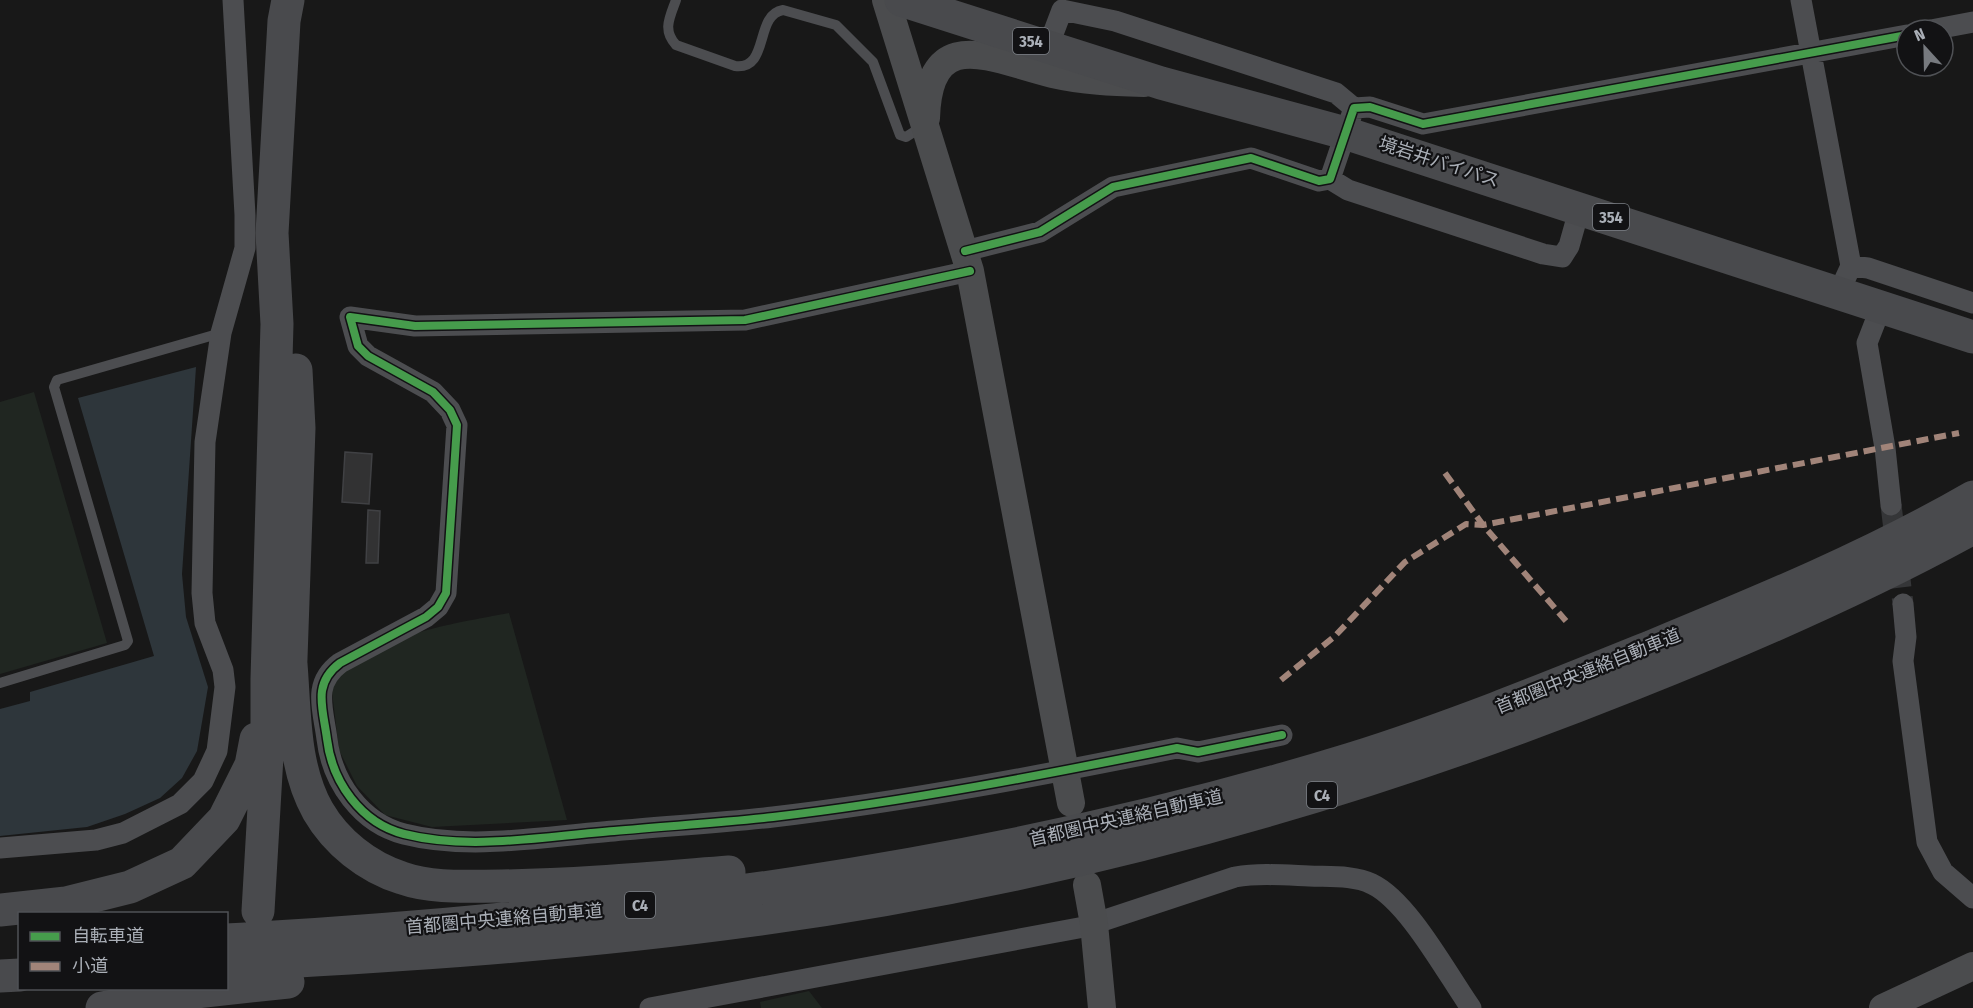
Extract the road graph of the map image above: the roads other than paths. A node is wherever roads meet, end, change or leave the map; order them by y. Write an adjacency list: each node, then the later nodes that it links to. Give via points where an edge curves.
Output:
1 (233, 0): 22 (street, via 245,248)
2 (288, 0): 28 (highway, via 272,233 277,324)
3 (304, 0): 28 (highway, via 296,63 287,235 298,428)
4 (676, 0): 15 (lane, via 667,24 671,40 735,66 744,67 752,62 770,16 776,11 836,25 873,62 900,135 912,136)
5 (886, 0): 15 (street)
6 (901, 0): 11 (highway, 境岩井バイパス / 354)
7 (1801, 0): 12 (street)
8 (1973, 22): 9 (street)
9 (1955, 25)
10 (1895, 36): 12 (street)
11 (1048, 47): 13 (highway, 境岩井バイパス / 354); 14 (street, via 1062,10 1115,21 1336,93)
12 (1811, 53): 14 (street, via 1423,124 1370,107); 19 (street)
13 (1161, 83): 14 (highway, 境岩井バイパス / 354); 15 (street, via 1090,82 987,55 958,55 936,71 926,99)
14 (1349, 120): 16 (street); 17 (highway, 境岩井バイパス / 354)
15 (926, 124): 18 (street)
16 (1330, 178): 17 (street, via 1348,190 1543,254 1562,256 1569,246); 18 (street, via 1319,180 1251,158 1113,188 1040,232)
17 (1580, 207): 19 (highway, 境岩井バイパス / 354)
18 (968, 261): 31 (street); 31 (street, via 745,320 415,326 350,317 358,346 368,356 433,392 450,410 457,425 446,593 426,617 327,672 321,684 330,759 351,797 380,824 403,834 491,841 772,817 904,799)
19 (1845, 279): 20 (street, via 1868,268); 21 (highway, 境岩井バイパス / 354)
20 (1973, 303)
21 (1881, 307): 23 (highway, 境岩井バイパス / 354); 25 (street, via 1867,343)
22 (221, 333): 29 (lane, via 57,380 54,387 128,641); 34 (street, via 206,442 202,593 205,623 223,670 225,687 217,751 203,781 180,804 123,833 96,840)
23 (1973, 337)
24 (1973, 497): 33 (highway, 首都圏中央連絡自動車道 / C4, via 1826,571 1514,702 1352,758 1202,801)
25 (1891, 505)
26 (1973, 528): 40 (highway, 首都圏中央連絡自動車道 / C4, via 1837,597 1707,655 1526,727 1361,784 1207,829 1059,864 757,920)
27 (1903, 604): 36 (street, via 1903,661 1927,842 1943,872)
28 (279, 672): 33 (highway, via 300,766 318,810 338,839 365,861 402,879 450,886 578,885 817,865); 37 (highway, via 251,765 224,819 182,863 130,886 66,903); 38 (highway, via 267,756)
29 (0, 683)
30 (1282, 735): 31 (street, via 1198,752 1177,748)
31 (1065, 770): 32 (street)
32 (1071, 803)
33 (1050, 837): 41 (highway, 首都圏中央連絡自動車道 / C4, via 754,890 609,909)
34 (0, 849)
35 (1087, 885): 39 (street)
36 (1973, 898)
37 (0, 910)
38 (266, 910)
39 (1094, 924): 51 (street); 52 (street); 53 (street, via 1235,877 1254,874 1359,880 1386,893 1403,910)
40 (632, 935): 44 (highway, 首都圏中央連絡自動車道 / C4, via 363,958); 48 (highway)
41 (228, 940)
42 (18, 952): 43 (highway)
43 (0, 953)
44 (228, 965)
45 (1973, 966): 54 (street)
46 (18, 975): 47 (highway)
47 (0, 976)
48 (228, 988)
49 (214, 990): 50 (highway)
50 (102, 1008)
51 (650, 1008)
52 (1102, 1008)
53 (1471, 1008)
54 (1883, 1008)

